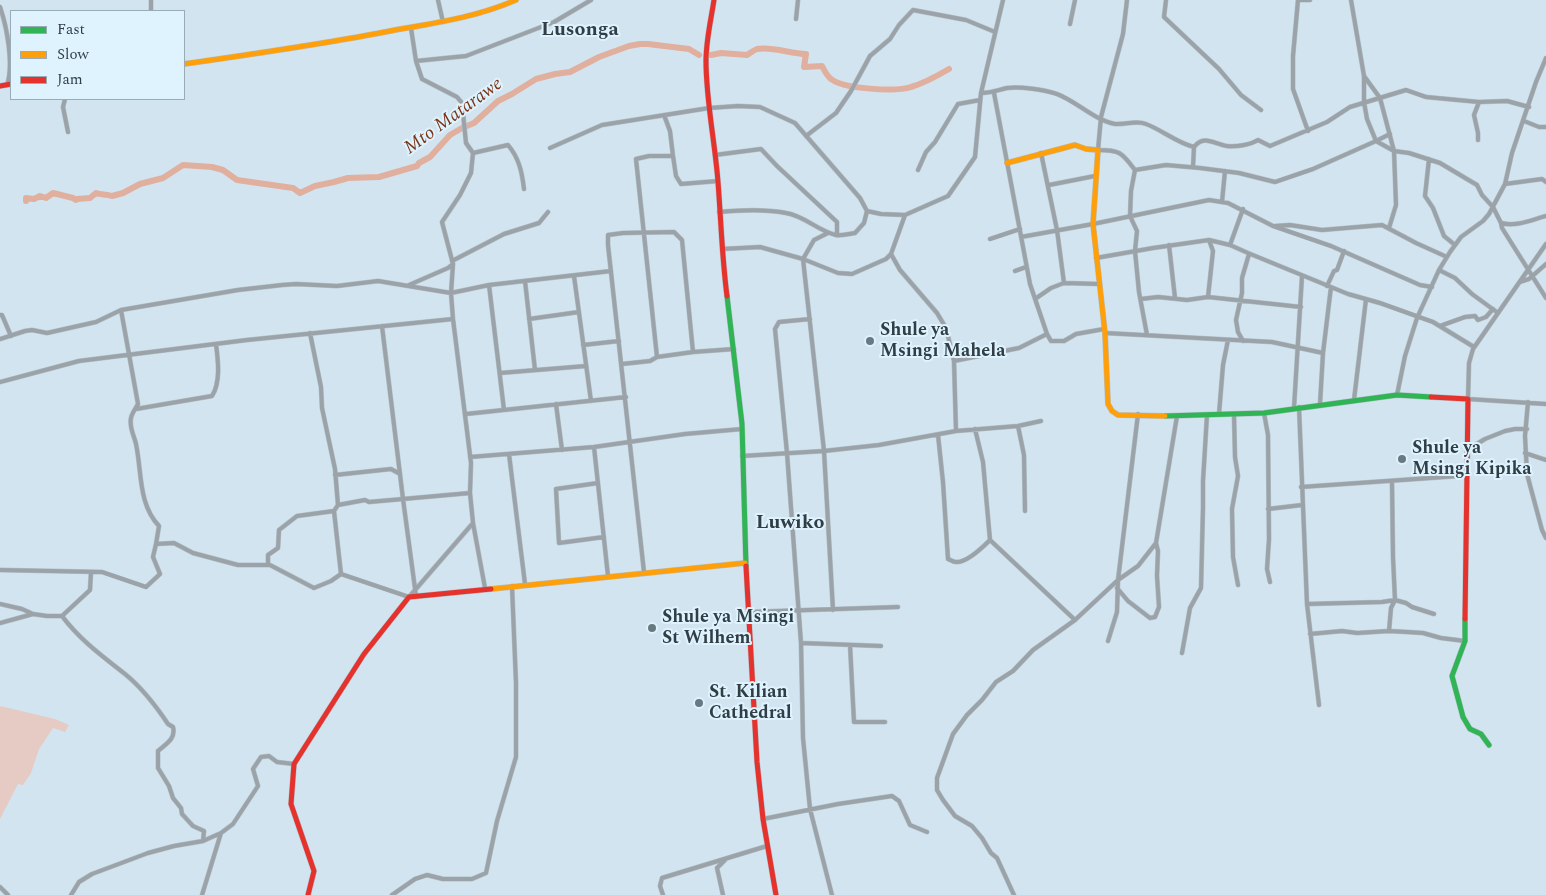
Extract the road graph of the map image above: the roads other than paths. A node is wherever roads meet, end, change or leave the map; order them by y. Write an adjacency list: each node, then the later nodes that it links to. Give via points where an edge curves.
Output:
1 (438, 0): 16 (street)
2 (516, 0): 13 (street)
3 (591, 0): 21 (street, via 554,22 466,56)
4 (714, 0): 35 (street, via 706,52)
5 (798, 0): 15 (street)
6 (1003, 0): 19 (street)
7 (1075, 0): 17 (street)
8 (1127, 0): 38 (street, via 1123,34)
9 (1166, 0): 36 (street, via 1164,17)
10 (1299, 0): 11 (street); 41 (street, via 1293,89)
11 (1310, 0)
12 (1351, 0): 24 (street)
13 (507, 2): 16 (street, via 489,11)
14 (0, 7): 23 (street)
15 (796, 19)
16 (443, 22): 18 (street)
17 (1070, 24)
18 (411, 28): 21 (street); 22 (street)
19 (995, 32): 28 (street); 44 (street, via 966,20 913,10 890,39 870,56 836,113)
20 (1546, 58): 34 (street)
21 (416, 61): 51 (street, via 422,79 462,102 466,143)
22 (185, 64)
23 (10, 66)
24 (1364, 76): 29 (street); 32 (street)
25 (9, 84): 26 (street)
26 (0, 86)
27 (994, 93): 28 (street); 38 (street, via 1008,88 1056,94); 56 (street)
28 (981, 94): 31 (street)
29 (1380, 98): 32 (street); 33 (street, via 1406,90 1426,97); 43 (street)
30 (65, 100): 42 (street)
31 (980, 100): 58 (street, via 958,104); 73 (street, via 975,157 948,196)
32 (1364, 102): 41 (street); 46 (street)
33 (1480, 102): 34 (street, via 1507,101); 45 (street, via 1474,115)
34 (1529, 107): 39 (street)
35 (709, 108): 37 (street); 44 (street, via 760,107 795,123); 53 (street)
36 (1260, 110)
37 (664, 115): 48 (street, via 602,124); 54 (street)
38 (1101, 117): 47 (street, via 1115,124 1143,123); 49 (street)
39 (1524, 121): 40 (street); 64 (street)
40 (1546, 127)
41 (1308, 131): 47 (street, via 1270,146 1258,140 1228,146 1207,139 1197,142)
42 (68, 132)
43 (1390, 134): 46 (street); 50 (street)
44 (806, 136): 70 (street, via 860,198)
45 (1478, 140)
46 (1376, 141): 50 (street); 60 (street, via 1274,182)
47 (1194, 147): 57 (street)
48 (550, 148)
49 (1098, 150): 52 (street, via 1075,145); 59 (street, via 1123,154); 61 (street)
50 (1394, 151): 55 (street); 79 (street, via 1396,205)
51 (473, 153): 66 (street, via 508,145 521,168); 100 (street, via 471,173 442,222)
52 (1041, 154): 56 (street); 65 (street)
53 (715, 155): 62 (street); 84 (street, via 761,149 837,222)
54 (673, 156): 62 (street, via 676,176 681,184); 83 (street, via 649,156 636,160)
55 (1429, 159): 68 (street, via 1477,185); 91 (street, via 1426,196 1444,236)
56 (1007, 163): 80 (street)
57 (1192, 167): 59 (street, via 1166,165); 60 (street)
58 (918, 170)
59 (1135, 170): 74 (street)
60 (1225, 171): 67 (street)
61 (1095, 176): 65 (street); 77 (street)
62 (718, 181): 72 (street)
63 (1546, 182): 64 (street, via 1542,179)
64 (1505, 184): 68 (street)
65 (1049, 185): 81 (street)
66 (524, 188)
67 (1222, 202): 69 (street); 74 (street, via 1209,200)
68 (1493, 207): 76 (street); 91 (street, via 1484,221)
69 (1243, 210): 78 (street); 88 (street)
70 (867, 211): 73 (street); 84 (street, via 864,223 856,233)
71 (548, 212): 100 (street, via 539,223 504,234)
72 (719, 212): 82 (street, via 787,213); 92 (street)
73 (905, 215): 95 (street)
74 (1130, 216): 77 (street); 93 (street, via 1137,231)
75 (1546, 216): 76 (street, via 1509,225)
76 (1501, 223): 106 (street)
77 (1093, 224): 81 (street); 98 (street)
78 (1273, 226): 79 (street, via 1322,230 1382,225); 94 (street)
79 (1389, 228): 97 (street)
80 (1020, 229): 85 (street); 86 (street)
81 (1057, 230): 85 (street); 111 (street)
82 (830, 233): 84 (street); 99 (street, via 814,240)
83 (643, 234): 104 (street, via 608,235); 152 (street, via 674,232 682,240); 155 (street)
84 (838, 235)
85 (1021, 236): 102 (street)
86 (990, 239)
87 (1209, 240): 88 (street); 90 (street); 119 (street, via 1213,251)
88 (1230, 244): 96 (street)
89 (1546, 244): 106 (street)
90 (1169, 245): 93 (street); 120 (street)
91 (1454, 245): 97 (street)
92 (722, 249): 99 (street, via 760,247); 151 (street)
93 (1135, 251): 98 (street); 123 (street)
94 (1344, 252): 116 (street); 117 (street, via 1420,285)
95 (891, 254): 99 (street, via 852,274 838,273); 156 (street, via 946,328)
96 (1249, 254): 108 (street); 125 (street)
97 (1447, 256): 103 (street)
98 (1096, 258): 112 (street)
99 (803, 259): 135 (street)
100 (453, 263): 113 (street); 118 (street)
101 (1546, 264): 109 (street)
102 (1026, 267): 105 (street); 122 (street)
103 (1439, 270): 117 (street); 127 (street, via 1455,278)
104 (611, 271): 107 (street); 146 (street)
105 (1015, 271)
106 (1528, 271): 109 (street); 115 (street)
107 (574, 276): 110 (street); 129 (street)
108 (1302, 276): 116 (street); 126 (street)
109 (1532, 277): 115 (street); 121 (street)
110 (524, 281): 114 (street); 134 (street)
111 (1064, 283): 112 (street); 122 (street)
112 (1099, 284): 138 (street)
113 (409, 285): 118 (street); 128 (street, via 378,281 337,286 282,285)
114 (489, 285): 118 (street); 160 (street)
115 (1516, 285): 130 (street)
116 (1329, 286): 124 (street); 153 (street)
117 (1432, 287): 132 (street)
118 (450, 293): 133 (street)
119 (1208, 297): 120 (street); 125 (street)
120 (1175, 298): 123 (street)
121 (1546, 298)
122 (1035, 299): 140 (street)
123 (1141, 299): 141 (street)
124 (1366, 299): 132 (street); 165 (street)
125 (1240, 300): 126 (street); 145 (street, via 1236,327)
126 (1301, 307): 150 (street)
127 (1493, 309): 130 (street); 137 (street, via 1478,320 1475,316 1465,317)
128 (121, 310): 142 (street, via 96,322 47,332 25,331); 154 (street)
129 (579, 312): 134 (street); 148 (street)
130 (1498, 313): 149 (street)
131 (0, 314): 142 (street)
132 (1418, 318): 137 (street); 162 (street, via 1405,356)
133 (453, 319): 136 (street); 175 (street)
134 (529, 319): 159 (street)
135 (810, 319): 192 (street); 193 (street, via 779,322 775,330)
136 (382, 326): 139 (street); 200 (street)
137 (1440, 326): 149 (street)
138 (1104, 331): 140 (street, via 1051,341); 141 (street); 176 (street, via 1108,404 1118,415)
139 (310, 333): 147 (street); 201 (street)
140 (1047, 334): 156 (street, via 1018,348)
141 (1147, 335): 144 (street)
142 (11, 336): 143 (street)
143 (0, 339)
144 (1228, 340): 145 (street); 177 (street)
145 (1244, 340): 150 (street, via 1272,342)
146 (620, 341): 148 (street); 157 (street)
147 (216, 344): 154 (street); 172 (street, via 217,379 212,396)
148 (583, 345): 158 (street)
149 (1474, 347): 164 (street, via 1469,363)
150 (1299, 349): 153 (street); 171 (street)
151 (734, 350): 152 (street); 183 (street)
152 (693, 352): 155 (street)
153 (1323, 353): 169 (street)
154 (128, 354): 161 (street, via 79,361); 172 (street, via 138,404)
155 (657, 356): 157 (street, via 650,361)
156 (954, 361): 186 (street)
157 (622, 364): 163 (street)
158 (586, 366): 159 (street); 166 (street)
159 (536, 370): 160 (street)
160 (500, 374): 173 (street)
161 (0, 382)
162 (1397, 395): 164 (street); 165 (street)
163 (626, 397): 166 (street); 188 (street)
164 (1468, 399): 167 (street); 191 (street)
165 (1354, 400): 169 (street)
166 (591, 401): 168 (street)
167 (1528, 402): 170 (street); 185 (street)
168 (556, 404): 173 (street); 190 (street)
169 (1320, 404): 171 (street)
170 (1546, 404)
171 (1296, 408): 174 (street); 204 (street, via 1301,438)
172 (136, 409): 217 (street, via 131,416 131,436 135,442 150,517 159,526)
173 (504, 410): 175 (street)
174 (1264, 413): 178 (street); 209 (street, via 1268,436)
175 (466, 414): 197 (street)
176 (1138, 414): 180 (street); 225 (street)
177 (1219, 414): 178 (street); 179 (street)
178 (1234, 414): 228 (street, via 1238,476 1232,509 1233,557)
179 (1207, 415): 180 (street); 254 (street, via 1202,481 1201,588 1190,608)
180 (1178, 416): 216 (street)
181 (1041, 421): 182 (street)
182 (1018, 426): 184 (street); 211 (street, via 1024,455)
183 (742, 429): 188 (street); 196 (street)
184 (976, 429): 186 (street); 215 (street, via 983,462)
185 (1526, 429): 191 (street, via 1505,431); 194 (street)
186 (956, 431): 187 (street)
187 (938, 435): 192 (street); 215 (street, via 948,559 956,562 965,560)
188 (631, 442): 189 (street); 222 (street)
189 (594, 447): 190 (street); 203 (street)
190 (562, 450): 195 (street)
191 (1467, 450): 199 (street)
192 (824, 451): 193 (street); 239 (street)
193 (786, 453): 196 (street); 240 (street)
194 (1526, 453): 198 (street); 214 (street, via 1529,483)
195 (509, 454): 197 (street); 227 (street)
196 (742, 456): 218 (street)
197 (470, 457): 205 (street)
198 (1546, 460)
199 (1466, 469): 202 (street, via 1459,476); 250 (street)
200 (400, 474): 201 (street, via 391,469); 206 (street)
201 (335, 475): 207 (street)
202 (1392, 481): 204 (street); 235 (street)
203 (598, 482): 213 (street); 213 (street, via 556,489 559,543)
204 (1301, 487): 208 (street)
205 (470, 492): 206 (street); 212 (street)
206 (403, 499): 207 (street); 232 (street)
207 (338, 505): 210 (street)
208 (1302, 505): 209 (street); 237 (street)
209 (1268, 508): 226 (street, via 1267,569)
210 (334, 511): 219 (street, via 298,516 279,530 278,548 268,555); 223 (street)
211 (1025, 511)
212 (473, 522): 230 (street); 232 (street)
213 (604, 537): 224 (street)
214 (1546, 538)
215 (990, 540): 245 (street)
216 (1156, 543): 225 (street, via 1138,566); 231 (street, via 1159,607 1155,617 1150,618 1128,601)
217 (156, 544): 219 (street, via 174,543 192,553 238,565); 221 (street, via 153,557 160,574 146,587 106,573)
218 (745, 563): 222 (street); 241 (street)
219 (268, 565): 223 (street, via 314,588)
220 (0, 570): 221 (street)
221 (90, 572): 244 (street, via 90,590)
222 (644, 572): 224 (street)
223 (341, 574): 234 (street)
224 (608, 576): 227 (street)
225 (1118, 580): 231 (street); 245 (street)
226 (1270, 582)
227 (525, 584): 229 (street)
228 (1238, 585)
229 (512, 586): 230 (street); 271 (street, via 516,757 486,873 472,879 443,879 427,875)
230 (485, 588): 233 (street)
231 (1118, 588): 249 (street, via 1117,612)
232 (415, 590): 233 (street); 234 (street)
233 (416, 596): 234 (street)
234 (409, 597): 258 (street, via 364,654)
235 (1395, 600): 237 (street); 243 (street); 247 (street)
236 (0, 604): 242 (street)
237 (1307, 604): 248 (street)
238 (898, 607): 239 (street)
239 (834, 610): 240 (street)
240 (797, 611): 241 (street); 251 (street)
241 (748, 612): 260 (street)
242 (33, 614): 244 (street); 246 (street)
243 (1434, 614)
244 (62, 616): 263 (street, via 90,647 124,673 173,727 173,738 158,751 158,768 186,820 204,831)
245 (1075, 620): 276 (street, via 996,682 967,715 953,734 937,778 937,790 943,800 955,816 972,826 997,858)
246 (0, 623)
247 (1389, 631): 248 (street); 250 (street)
248 (1310, 634): 255 (street)
249 (1108, 641)
250 (1465, 641): 257 (street, via 1452,676 1470,729 1481,734)
251 (801, 643): 252 (street); 259 (street, via 803,738)
252 (850, 645): 253 (street); 256 (street, via 854,722)
253 (881, 646)
254 (1182, 653)
255 (1319, 705)
256 (885, 722)
257 (1489, 745)
258 (294, 764): 262 (street, via 277,762 269,756 261,757 253,769 258,786 233,824); 270 (street, via 291,804 314,871)
259 (810, 809): 260 (street); 261 (street, via 892,796 899,801 910,825); 275 (street)
260 (763, 819): 264 (street)
261 (927, 832)
262 (221, 834): 263 (street); 269 (street)
263 (203, 841): 268 (street, via 148,853 92,874 79,882)
264 (767, 846): 265 (street); 274 (street)
265 (726, 858): 272 (street, via 662,878); 273 (street, via 717,868)
266 (0, 888): 267 (street)
267 (8, 895)
268 (71, 895)
269 (202, 895)
270 (308, 895)
271 (392, 895)
272 (663, 895)
273 (723, 895)
274 (776, 895)
275 (832, 895)
276 (1014, 895)

